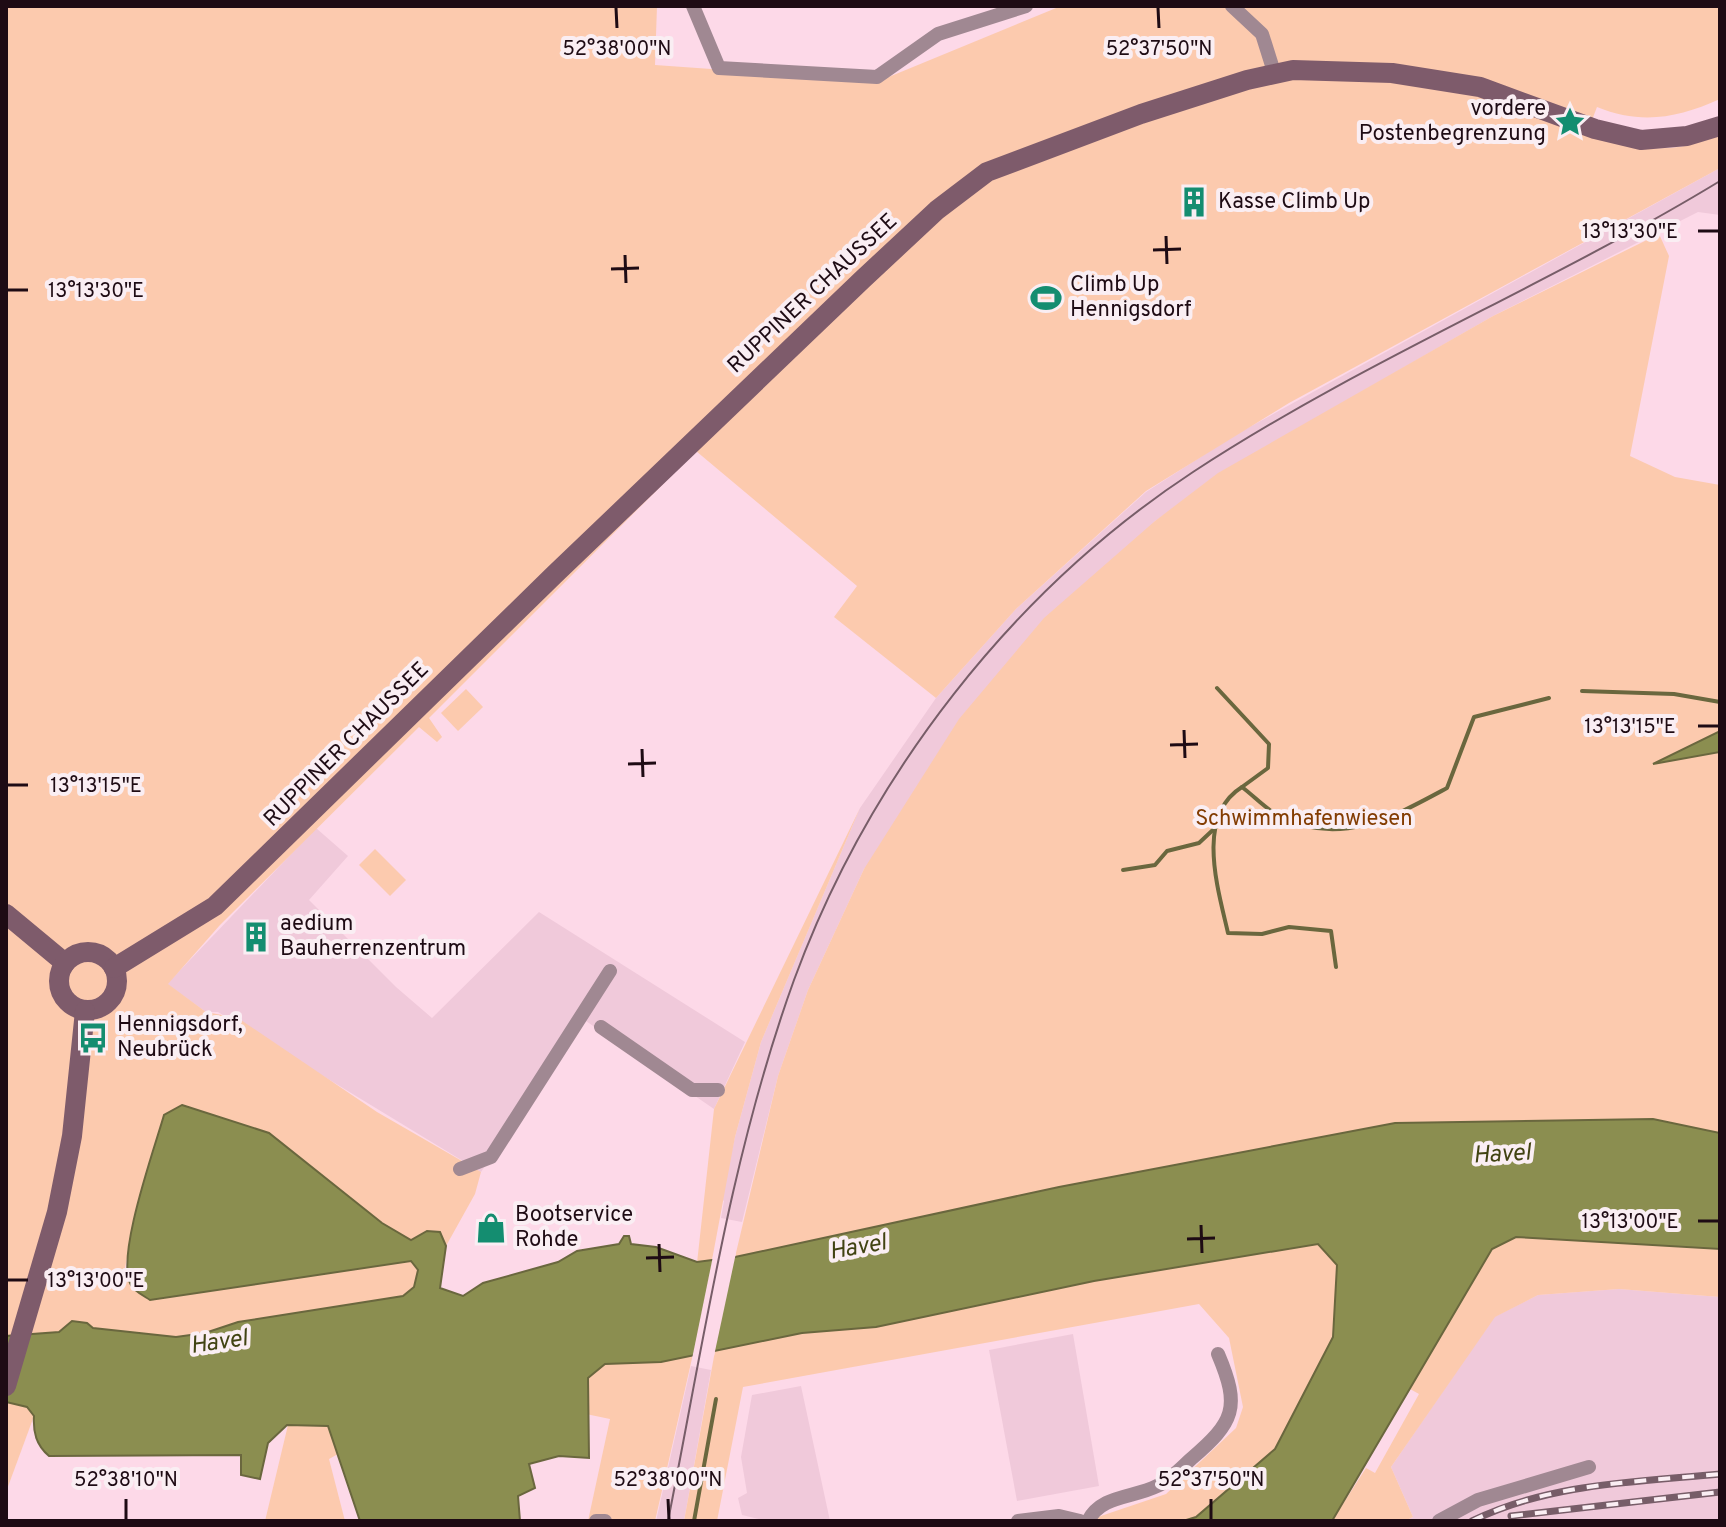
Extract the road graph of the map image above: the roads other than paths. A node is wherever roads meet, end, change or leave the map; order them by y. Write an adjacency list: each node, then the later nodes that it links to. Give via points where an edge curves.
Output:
1 (693, 6): 2 (street, via 719,68 877,77 938,34)
2 (1026, 6)
3 (1232, 6): 4 (street, via 1262,34)
4 (1274, 72): 5 (main road, RUPPINER CHAUSSEE, via 1352,70 1453,82 1641,140 1667,140); 8 (main road, RUPPINER CHAUSSEE, via 1073,137 1005,162 970,182 575,554 215,906)
5 (1720, 126)
6 (6, 914): 7 (main road)
7 (65, 963): 8 (main road, via 91,952); 10 (main road, via 61,993)
8 (114, 968): 10 (main road, via 117,984 111,1000)
9 (610, 971): 13 (street, via 491,1157)
10 (85, 1011): 15 (main road, via 72,1136 57,1212)
11 (601, 1027): 12 (street, via 692,1090)
12 (718, 1090)
13 (460, 1169)
14 (1218, 1354): 21 (street, via 1233,1409 1220,1434 1159,1486 1101,1505)
15 (6, 1386)
16 (1589, 1467): 22 (street, via 1478,1500)
17 (596, 1521): 18 (street)
18 (605, 1521)
19 (1018, 1521): 20 (street, via 1045,1516)
20 (1080, 1521)
21 (1088, 1521)
22 (1439, 1521)

